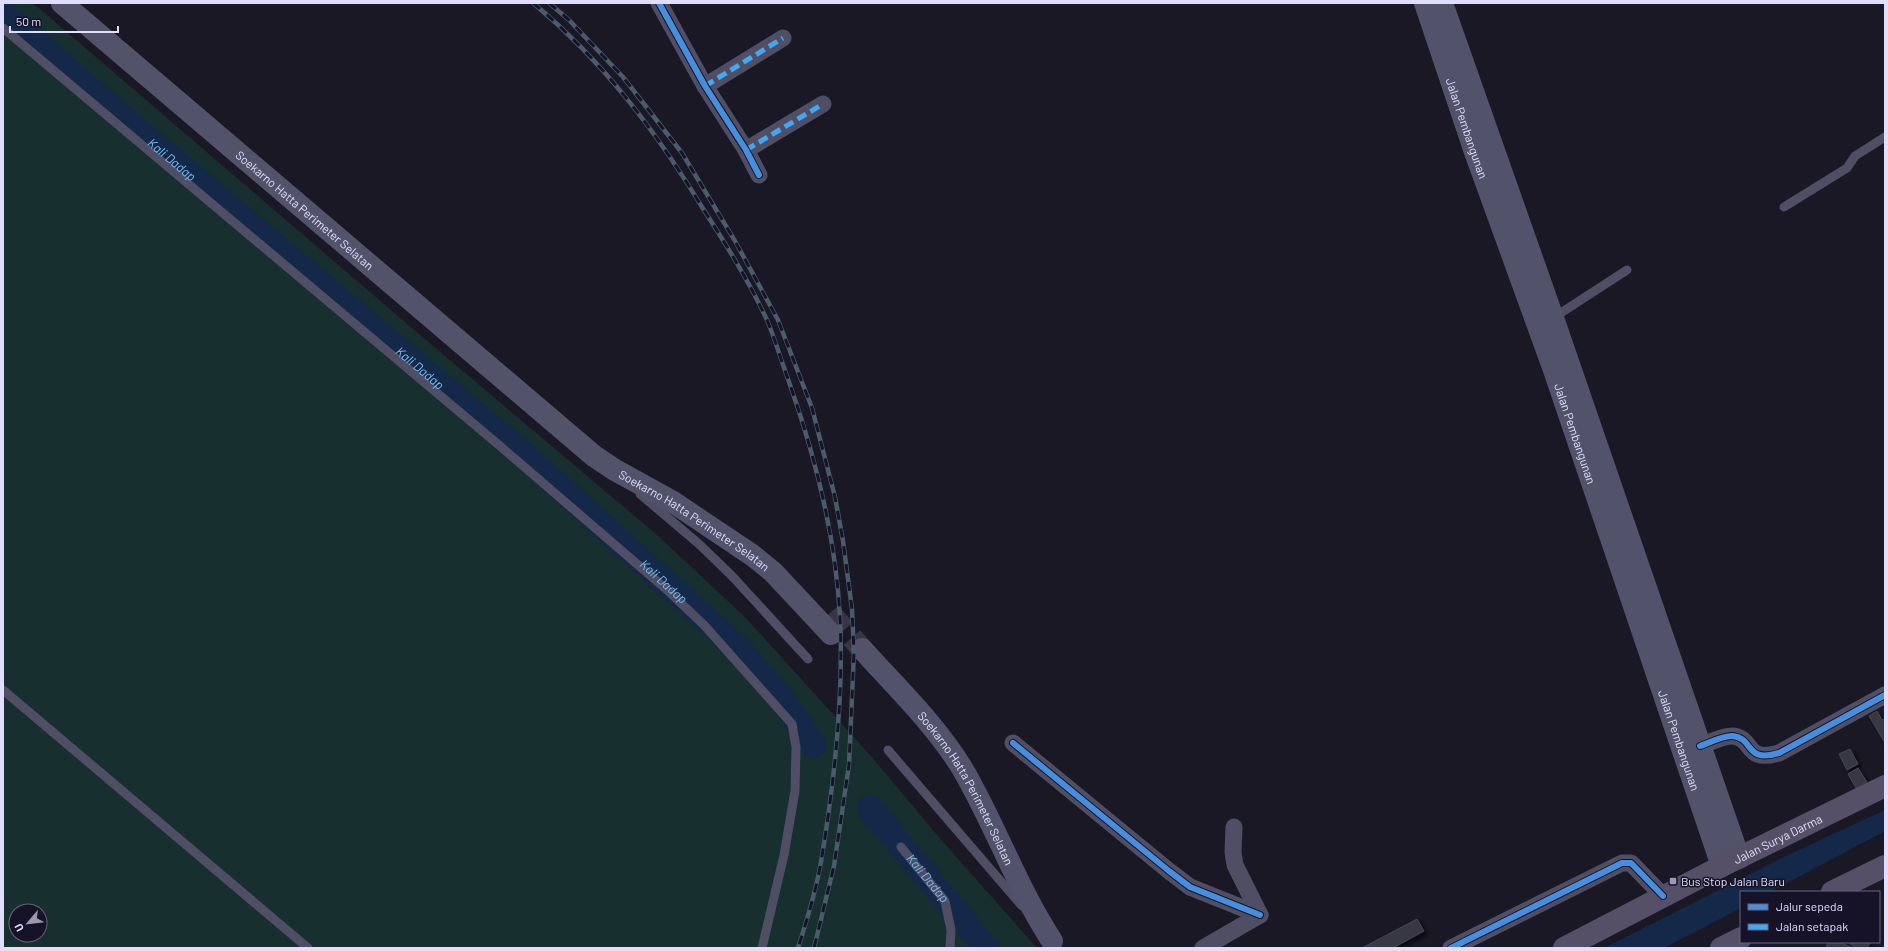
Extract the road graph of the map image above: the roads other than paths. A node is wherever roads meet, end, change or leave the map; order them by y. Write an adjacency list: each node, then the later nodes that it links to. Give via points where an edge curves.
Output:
1 (62, 3): 15 (main road, Soekarno Hatta Perimeter Selatan)
2 (659, 3): 7 (street)
3 (1425, 3): 26 (main road, Jalan Pembangunan, via 1475,152)
4 (1442, 3): 14 (main road, Jalan Pembangunan)
5 (3, 28): 35 (lane, via 666,589 704,625 792,724 796,747 795,791 784,855)
6 (783, 38): 7 (street)
7 (705, 86): 10 (street)
8 (823, 104): 10 (street)
9 (1885, 137): 12 (lane, via 1855,156 1847,168)
10 (746, 150): 11 (street)
11 (759, 175)
12 (1784, 207)
13 (1627, 270): 14 (lane)
14 (1553, 318): 21 (main road, Jalan Pembangunan)
15 (548, 417): 16 (main road, Soekarno Hatta Perimeter Selatan); 16 (main road, Soekarno Hatta Perimeter Selatan, via 597,449 678,489 757,542 786,567 831,624 752,555 673,502)
16 (594, 456): 17 (lane, via 705,549 753,597)
17 (808, 660)
18 (3, 690): 34 (lane)
19 (1885, 695): 21 (street, via 1779,753 1765,757 1758,756 1739,738 1732,736)
20 (1013, 742): 31 (street, via 1190,887)
21 (1700, 746): 26 (main road, Jalan Pembangunan)
22 (888, 750): 30 (lane)
23 (1885, 786): 26 (main road, Jalan Surya Darma)
24 (1234, 827): 31 (street, via 1235,865)
25 (901, 847): 36 (lane, via 945,901 951,930)
26 (1730, 862): 29 (main road, Jalan Surya Darma)
27 (1885, 866): 28 (main road)
28 (1834, 891)
29 (1664, 896): 38 (street, via 1631,863 1622,863); 39 (main road, Jalan Surya Darma)
30 (1025, 910): 33 (main road, Soekarno Hatta Perimeter Selatan); 33 (main road, Soekarno Hatta Perimeter Selatan, via 996,864 950,774 861,657 924,718 960,766 979,799 1025,895)
31 (1260, 915): 37 (street)
32 (1740, 938): 40 (main road)
33 (1056, 944)
34 (308, 948)
35 (762, 948)
36 (950, 948)
37 (1203, 948)
38 (1452, 948)
39 (1564, 948)
40 (1721, 948)

